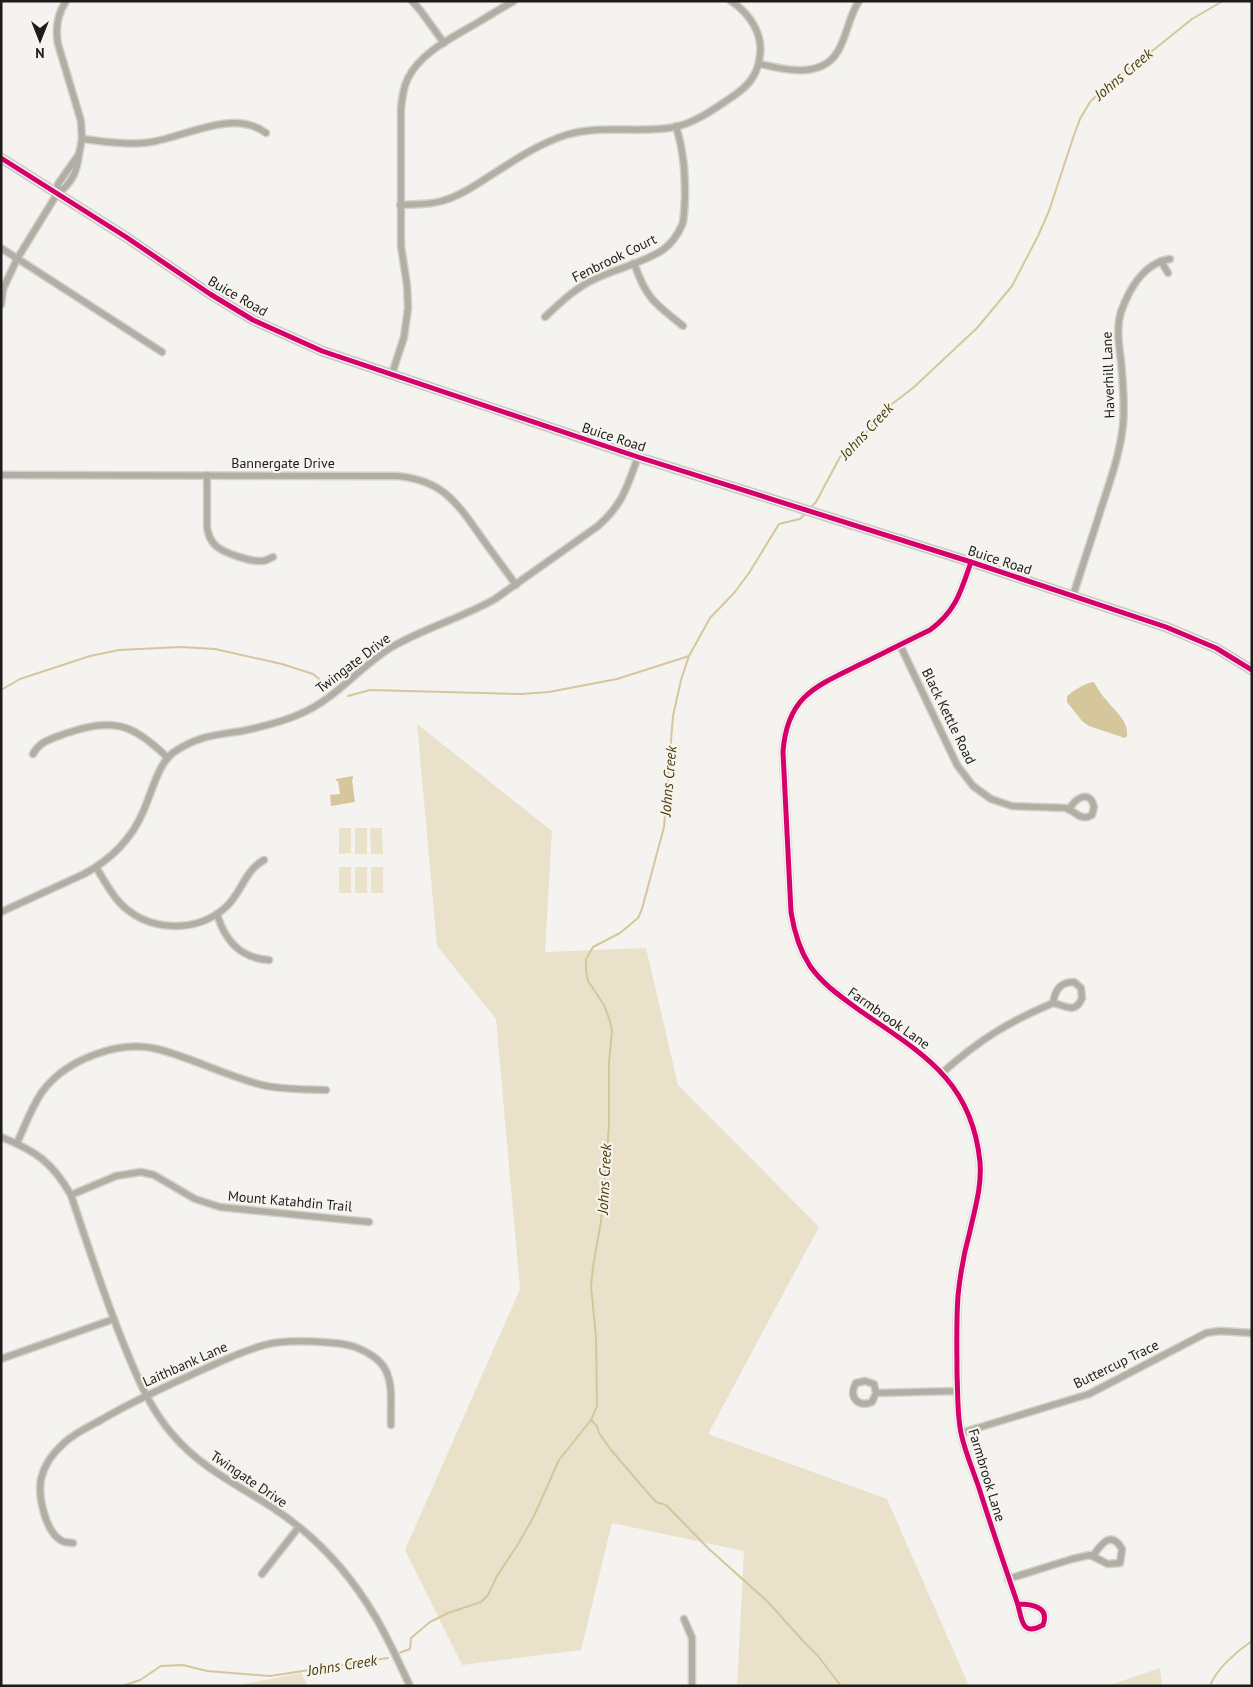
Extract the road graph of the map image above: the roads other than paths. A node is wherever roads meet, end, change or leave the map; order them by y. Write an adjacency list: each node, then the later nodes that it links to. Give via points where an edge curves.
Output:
1 (66, 1): 10 (street, via 56,33 81,121)
2 (412, 1): 6 (street)
3 (514, 1): 6 (street)
4 (731, 1): 7 (street, via 756,28 760,39)
5 (859, 1): 7 (street, via 838,51 828,62 802,71)
6 (444, 43): 13 (street, via 417,64 403,91 400,109)
7 (760, 64): 8 (street, via 754,78 739,93 702,116)
8 (676, 126): 13 (street, via 591,130 567,135 536,148 452,198 430,204); 18 (street, Fenbrook Court, via 685,166 682,224 665,248)
9 (266, 132): 10 (street, via 250,124 227,124 144,143)
10 (82, 139): 12 (street, via 79,154 58,184)
11 (1, 158): 12 (street, Buice Road)
12 (57, 194): 15 (street); 24 (street, Buice Road, via 253,320 322,351)
13 (400, 205): 24 (street, via 408,308 404,336)
14 (1, 248): 15 (street)
15 (17, 259): 20 (street, via 3,289); 23 (street)
16 (1170, 259): 17 (street, Haverhill Lane)
17 (1160, 261): 19 (street); 31 (street, Haverhill Lane, via 1139,277 1120,314 1118,335 1124,404 1120,443)
18 (634, 263): 21 (street, Fenbrook Court, via 582,285); 22 (street, via 649,297)
19 (1168, 273)
20 (1, 305)
21 (545, 317)
22 (683, 326)
23 (162, 352)
24 (392, 374): 25 (street, Buice Road)
25 (638, 457): 29 (street, Buice Road); 30 (street, Twingate Drive, via 625,493 609,516)
26 (1, 475): 27 (street, Bannergate Drive)
27 (207, 475): 28 (street, via 207,527 214,544 225,552 254,561); 30 (street, Bannergate Drive, via 397,476 424,481 458,504)
28 (273, 557)
29 (971, 562): 31 (street, Buice Road); 32 (street, Farmbrook Lane, via 960,595 948,614 930,630)
30 (516, 584): 35 (street, Twingate Drive, via 483,606 392,647 332,696 302,713 264,726 213,734 186,744)
31 (1073, 596): 33 (street, Buice Road, via 1188,635)
32 (900, 645): 36 (street, Black Kettle Road, via 958,765 973,786 991,799 1012,806); 43 (street, Farmbrook Lane, via 817,686 800,701 789,721 783,752 791,912 801,948 822,980 838,995 921,1053)
33 (1252, 670)
34 (33, 754): 35 (street, via 44,741 86,726 106,724 138,732)
35 (168, 758): 38 (street, Twingate Drive, via 133,832 116,852)
36 (1070, 810)
37 (264, 860): 40 (street, via 253,867 234,898)
38 (96, 867): 39 (street, Twingate Drive); 40 (street, via 119,902 147,922 184,926)
39 (1, 912)
40 (217, 914): 41 (street, via 224,933 237,948 250,956)
41 (269, 960)
42 (1053, 1003): 42 (street, via 1070,1008 1076,1006 1082,998 1081,988 1074,982 1064,983 1056,992); 43 (street, via 994,1032)
43 (942, 1073): 52 (street, Farmbrook Lane, via 969,1116 980,1163 978,1196 958,1295)
44 (326, 1090): 46 (street, via 263,1085 158,1049 140,1046 119,1048 79,1062 54,1079 35,1103)
45 (1, 1137): 46 (street, Twingate Drive)
46 (18, 1144): 47 (street, Twingate Drive, via 50,1164)
47 (71, 1195): 48 (street, Mount Katahdin Trail, via 116,1176 141,1172 154,1175 196,1199 220,1207); 49 (street, Twingate Drive)
48 (369, 1222)
49 (114, 1319): 51 (street); 54 (street, Twingate Drive)
50 (1252, 1333): 56 (street, Buttercup Trace, via 1206,1333 1090,1394)
51 (1, 1359)
52 (958, 1391): 53 (street); 56 (street, Farmbrook Lane)
53 (876, 1393)
54 (146, 1395): 55 (street, Laithbank Lane, via 266,1344 342,1344 356,1347 376,1358 385,1369 390,1385); 57 (street, Twingate Drive, via 172,1434 193,1456); 58 (street, Laithbank Lane, via 70,1438 53,1454 47,1465 40,1487 47,1522 62,1541)
55 (391, 1425)
56 (961, 1433): 61 (street, Farmbrook Lane)
57 (298, 1528): 60 (street); 64 (street, Twingate Drive, via 317,1542 353,1584 376,1618)
58 (73, 1543)
59 (1093, 1556): 59 (street, via 1108,1564 1120,1563 1122,1548 1118,1542 1109,1540); 61 (street)
60 (262, 1574)
61 (1008, 1578): 62 (street, Farmbrook Lane)
62 (1018, 1604): 62 (street, Farmbrook Lane, via 1024,1626 1036,1629 1043,1625 1045,1617 1040,1608)
63 (684, 1619): 65 (street, via 692,1638)
64 (410, 1686)
65 (692, 1686)

